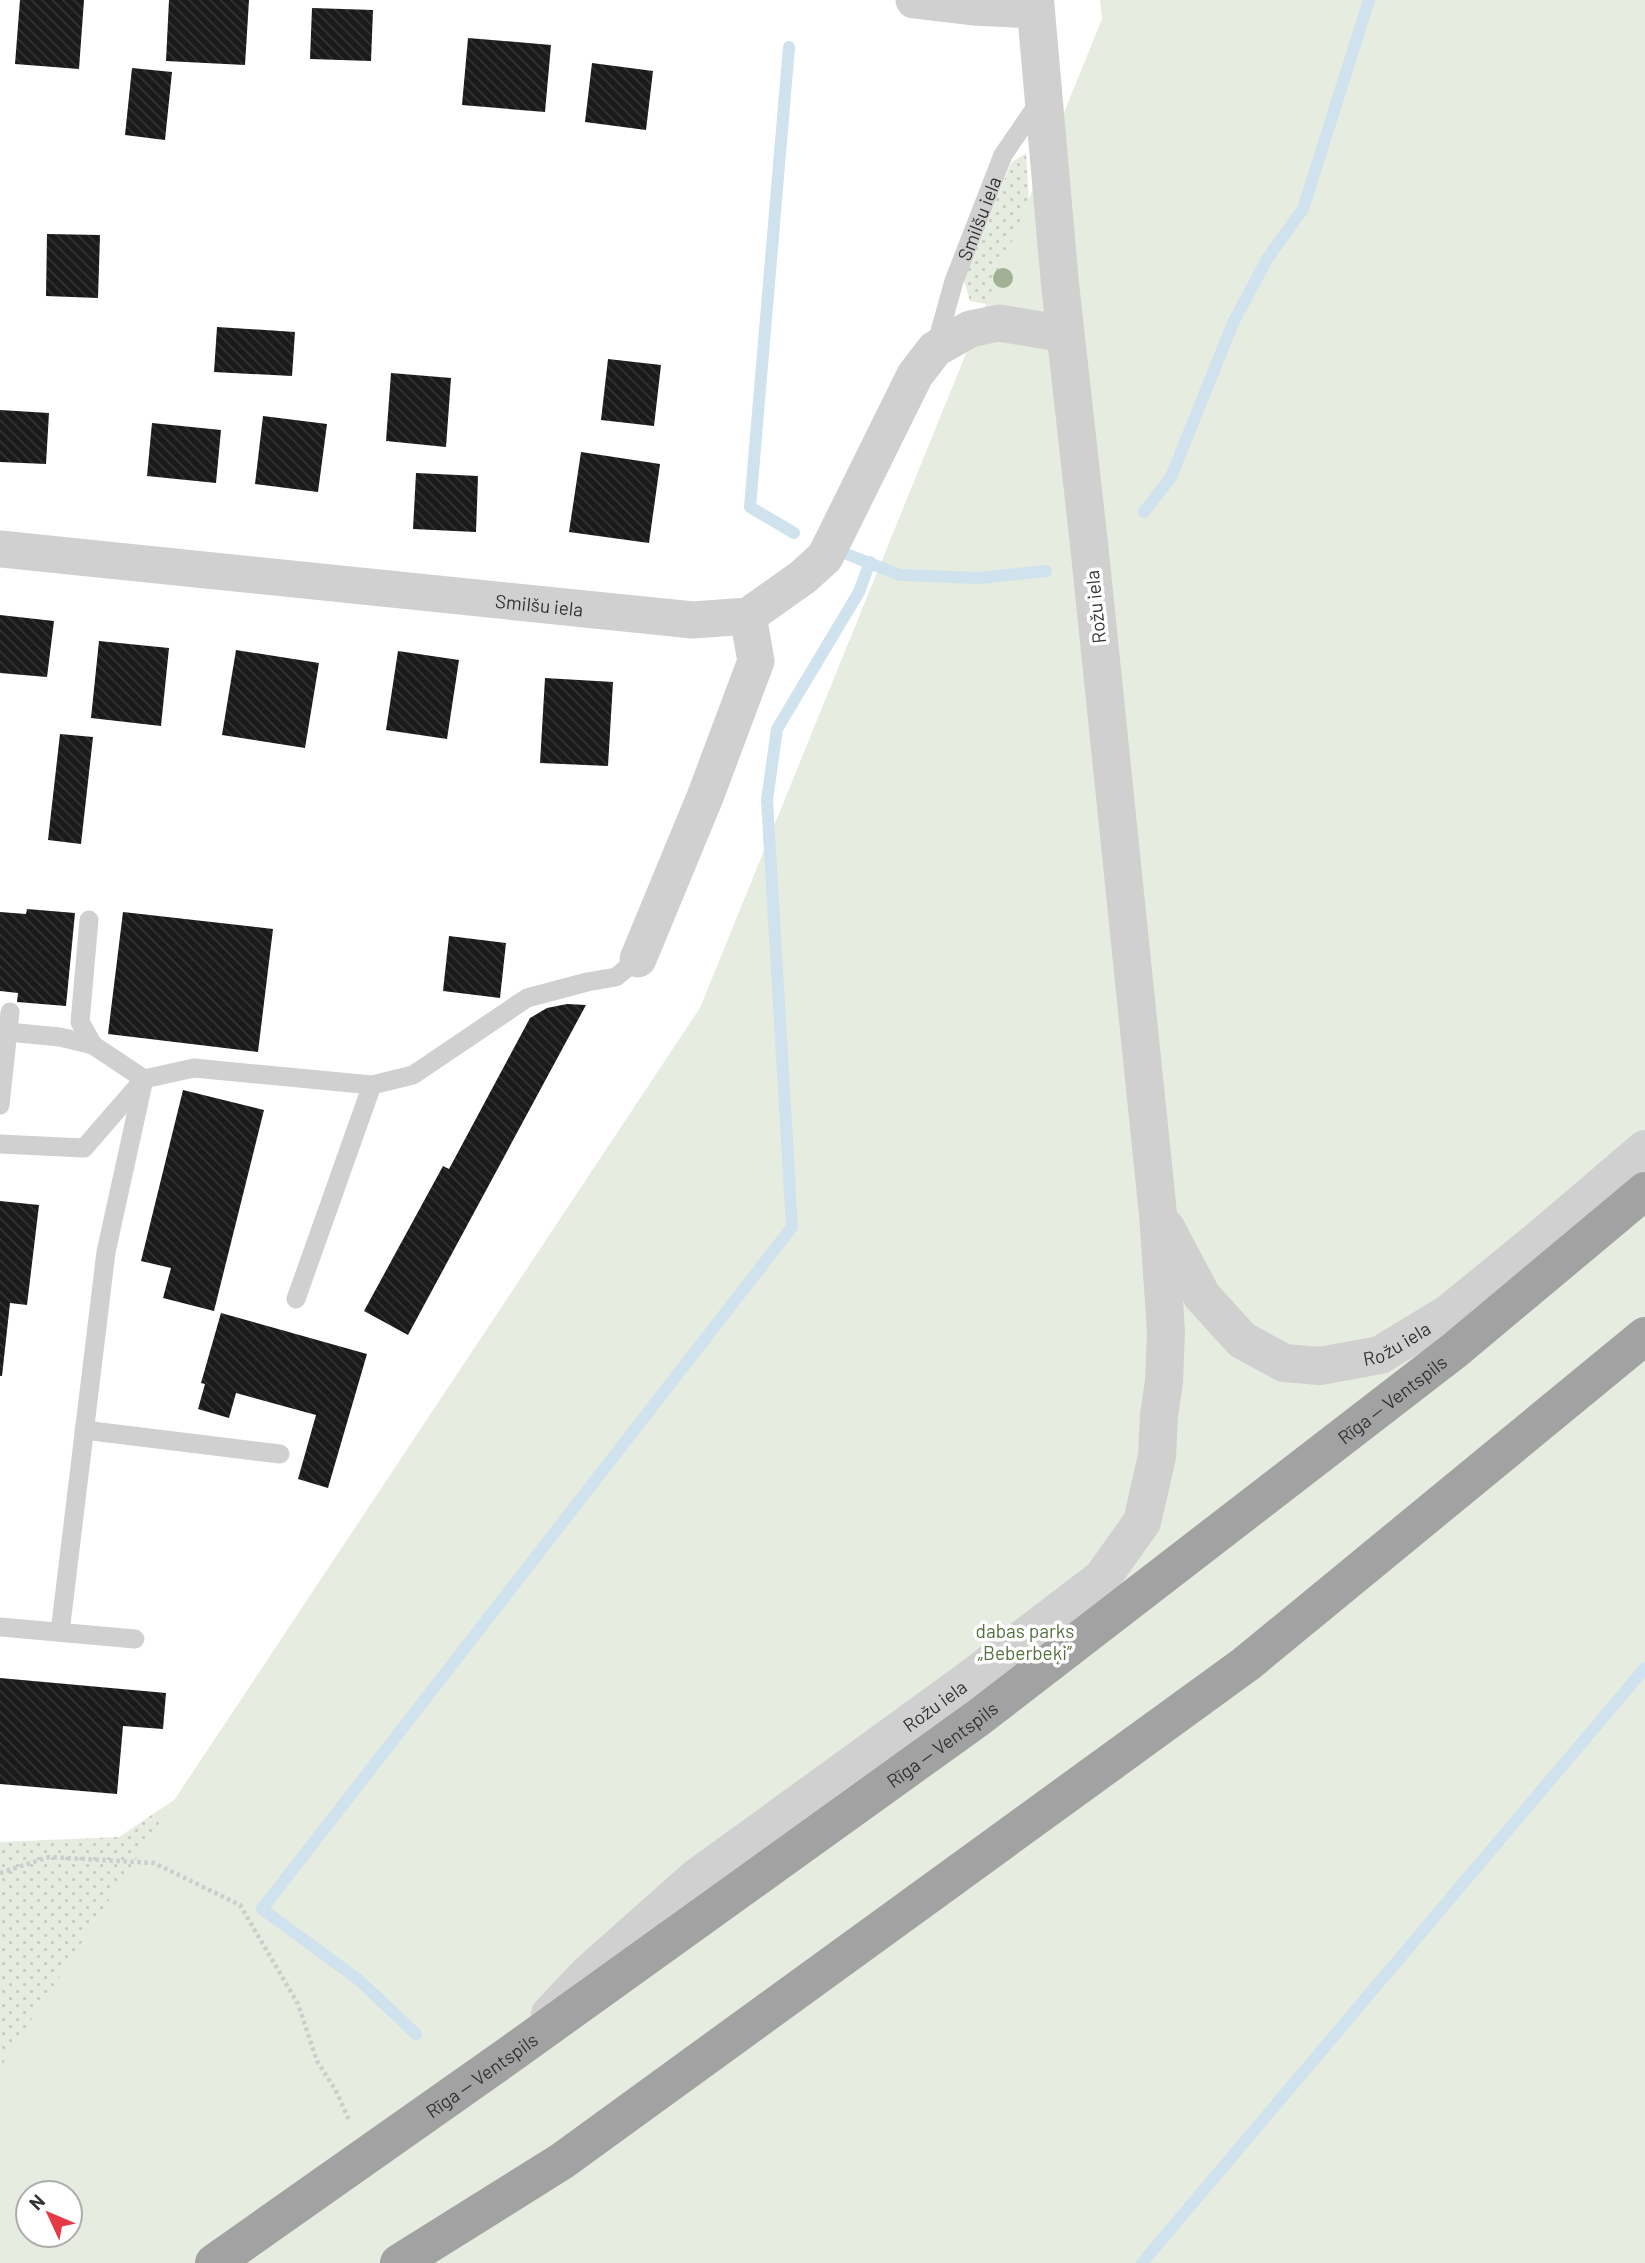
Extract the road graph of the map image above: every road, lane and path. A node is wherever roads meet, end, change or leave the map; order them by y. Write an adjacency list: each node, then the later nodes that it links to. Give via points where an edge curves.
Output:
1 (914, 0): 2 (street, via 972,7)
2 (1035, 5): 3 (street, Rožu iela)
3 (1043, 97): 4 (street, Rožu iela); 5 (lane, Smilšu iela, via 1003,155 954,281)
4 (1065, 334): 5 (street, Smilšu iela, via 999,323 970,329); 19 (street, Rožu iela)
5 (935, 349): 7 (street, Smilšu iela, via 915,375 825,557)
6 (0, 549): 7 (street, Smilšu iela, via 693,620)
7 (748, 616): 9 (street, via 756,661)
8 (89, 920): 12 (lane, via 80,1022)
9 (638, 960): 14 (lane, via 616,977 527,998 413,1075)
10 (10, 1012): 11 (lane)
11 (8, 1032): 12 (lane); 15 (lane)
12 (93, 1045): 13 (lane)
13 (144, 1079): 14 (lane, via 194,1068); 16 (lane, via 84,1148); 22 (lane, via 106,1252)
14 (372, 1085): 20 (lane)
15 (0, 1105)
16 (0, 1143)
17 (1645, 1149): 19 (street, Rožu iela, via 1449,1313 1380,1355 1320,1366 1284,1363 1242,1340 1202,1296)
18 (1645, 1192): 28 (highway, Rīga — Ventspils, via 1444,1358 978,1718)
19 (1158, 1214): 28 (street, Rožu iela, via 1166,1331 1157,1456 1142,1522 1102,1578 696,1878 588,1974)
20 (296, 1299)
21 (1645, 1336): 31 (highway, via 1246,1664 562,2161)
22 (84, 1430): 23 (lane); 25 (lane)
23 (280, 1454)
24 (0, 1627): 25 (lane)
25 (60, 1632): 26 (lane)
26 (135, 1639)
27 (0, 1873): 29 (path, via 49,1857 154,1863 240,1905 298,2004 317,2061 336,2091)
28 (512, 2053): 29 (highway, Rīga — Ventspils)
29 (365, 2157): 30 (highway, Rīga — Ventspils)
30 (214, 2263)
31 (399, 2263)

